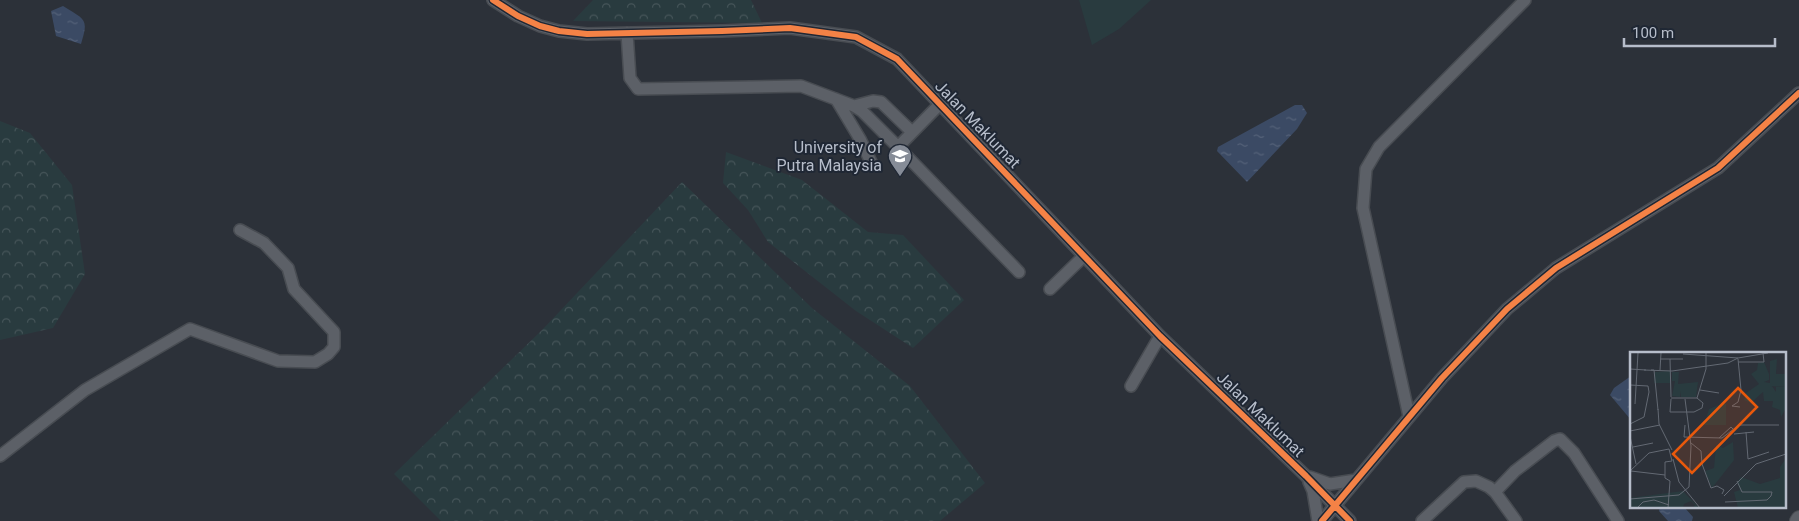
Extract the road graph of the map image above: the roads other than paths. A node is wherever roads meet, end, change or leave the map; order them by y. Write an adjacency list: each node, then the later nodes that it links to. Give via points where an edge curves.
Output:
1 (493, 0): 3 (street, Jalan Maklumat, via 518,16 559,32)
2 (1525, 0): 17 (street, via 1379,147 1366,169 1363,208)
3 (627, 33): 5 (street, via 630,78 638,89 801,86); 6 (street, Jalan Maklumat, via 790,28 856,37 897,59)
4 (1799, 93): 17 (street, via 1712,172 1556,268 1479,338)
5 (836, 99): 7 (street); 10 (street)
6 (940, 104): 8 (street); 12 (street, Jalan Maklumat)
7 (854, 106): 8 (street, via 881,102); 9 (street)
8 (912, 132): 9 (street)
9 (898, 147): 13 (street)
10 (872, 164)
11 (240, 230): 18 (street, via 264,244 288,268 294,289 334,332 334,347 328,354 315,362 278,361 190,329 85,390)
12 (1084, 256): 14 (street); 15 (street, Jalan Maklumat)
13 (1019, 272)
14 (1050, 289)
15 (1160, 336): 16 (street); 19 (street, Jalan Maklumat)
16 (1131, 386)
17 (1409, 416): 20 (street)
18 (0, 456)
19 (1306, 476): 20 (street, via 1330,484); 22 (street, Jalan Maklumat); 23 (street)
20 (1356, 480): 22 (street)
21 (1495, 492): 25 (street, via 1476,480 1464,482); 26 (street); 27 (street, via 1538,453 1560,439 1574,453)
22 (1335, 505): 23 (street); 24 (street, Jalan Maklumat)
23 (1320, 521)
24 (1350, 521)
25 (1422, 521)
26 (1516, 521)
27 (1618, 521)

